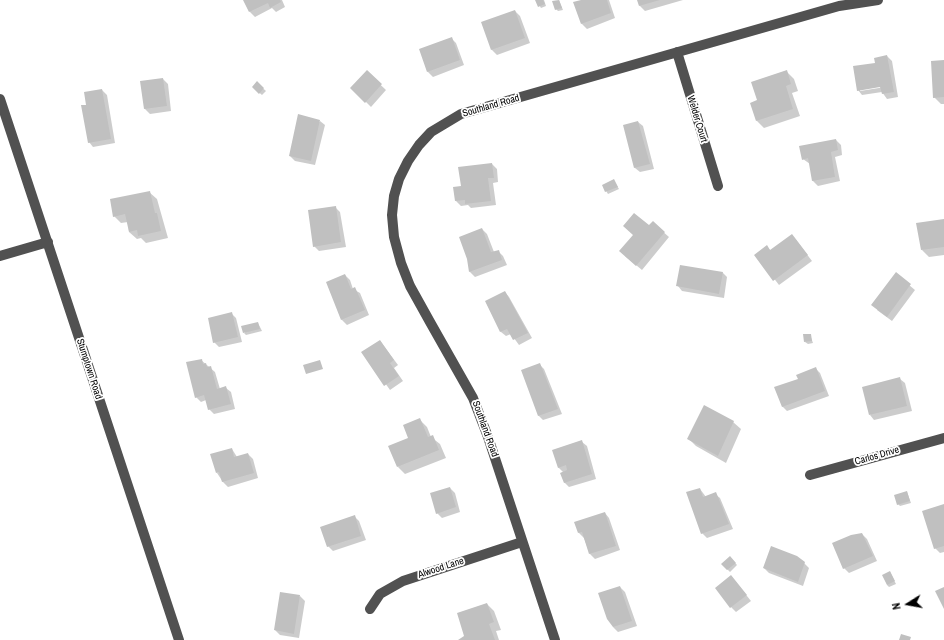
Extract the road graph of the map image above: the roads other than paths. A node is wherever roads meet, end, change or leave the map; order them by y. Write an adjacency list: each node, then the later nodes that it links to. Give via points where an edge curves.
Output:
1 (878, 0): 2 (street, Southland Road, via 839,6)
2 (677, 52): 4 (street, Welder Court); 9 (street, Southland Road, via 461,114 444,123 419,145 399,179 392,215 401,263 410,286 473,398)
3 (0, 99): 5 (street, Stumptown Road)
4 (718, 186)
5 (48, 242): 6 (street); 11 (street, Stumptown Road)
6 (0, 256)
7 (944, 438): 8 (street, Carlos Drive)
8 (810, 475)
9 (522, 542): 10 (street, Alwood Lane, via 403,581 380,594); 12 (street, Southland Road)
10 (370, 609)
11 (179, 640)
12 (555, 640)

